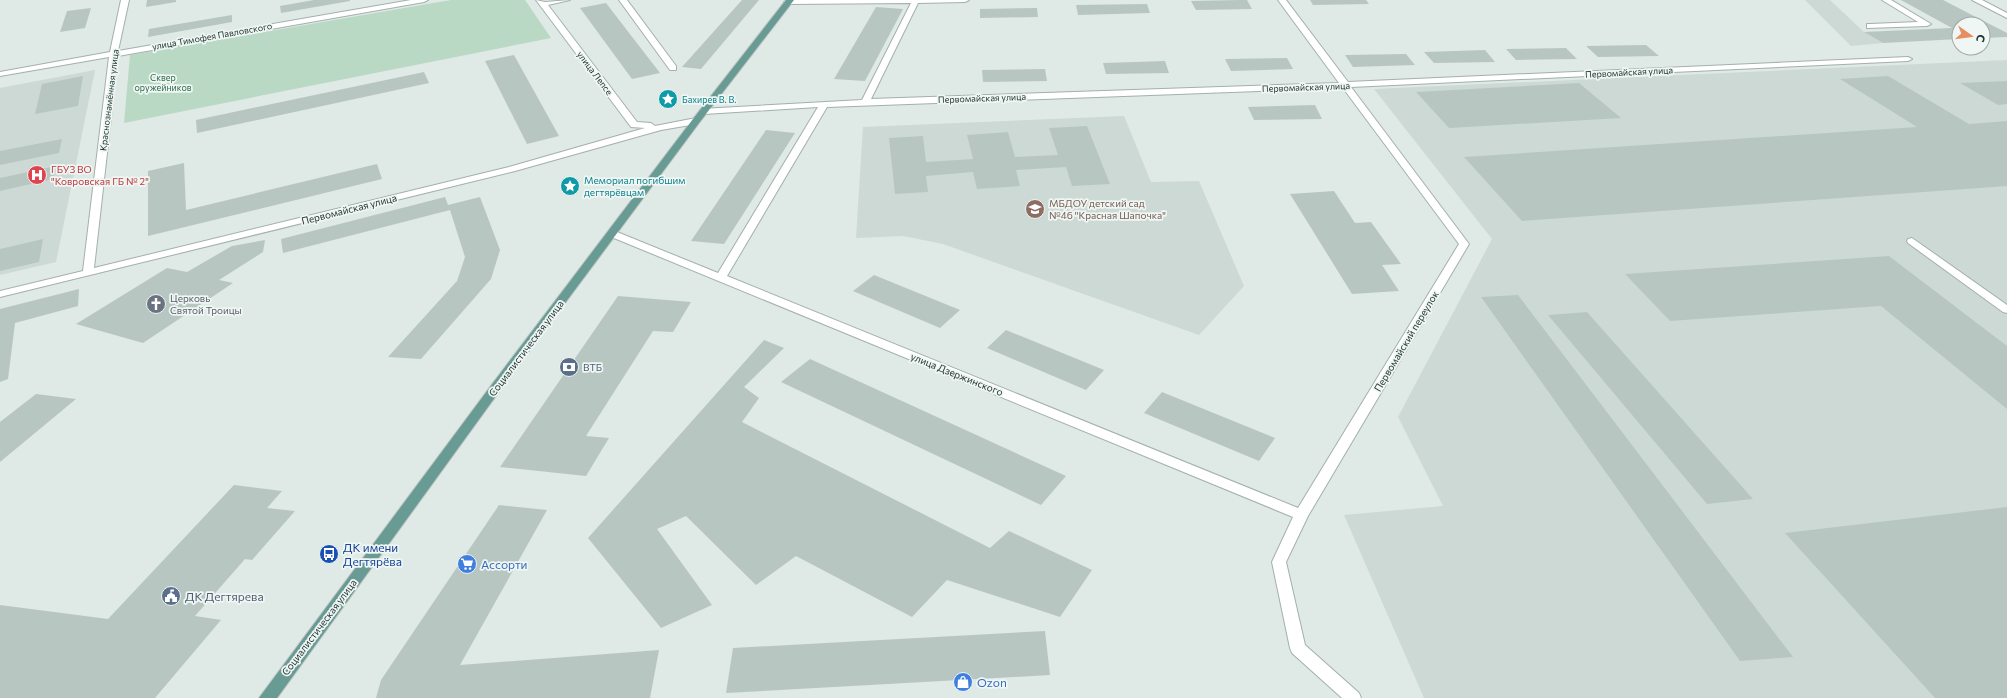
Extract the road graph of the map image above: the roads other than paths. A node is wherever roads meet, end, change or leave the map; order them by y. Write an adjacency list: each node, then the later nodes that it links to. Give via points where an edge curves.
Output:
1 (125, 0): 16 (street, Краснознамённая улица)
2 (424, 0): 16 (street, улица Тимофея Павловского)
3 (566, 0): 11 (street)
4 (623, 0): 18 (street)
5 (964, 0): 12 (street)
6 (1282, 0): 20 (street, Первомайский переулок)
7 (1886, 0): 15 (street, via 1927,24)
8 (1976, 0): 14 (street)
9 (1987, 0): 13 (street)
10 (789, 1): 12 (street); 23 (main road, Социалистическая улица)
11 (542, 2): 24 (street, улица Лепсе, via 634,125)
12 (915, 2): 21 (street)
13 (2007, 10)
14 (2007, 16)
15 (1870, 26)
16 (114, 53): 19 (street, улица Тимофея Павловского); 27 (street, Краснознамённая улица)
17 (1908, 59): 20 (street, Первомайская улица)
18 (673, 68)
19 (0, 74)
20 (1346, 85): 21 (street, Первомайская улица); 31 (street, Первомайский переулок, via 1464,244)
21 (865, 102): 22 (street, Первомайская улица)
22 (824, 104): 23 (street, Первомайская улица); 28 (street)
23 (700, 116): 24 (street, Первомайская улица); 25 (main road, Социалистическая улица)
24 (660, 127): 27 (street, Первомайская улица, via 512,169)
25 (613, 234): 28 (street, улица Дзержинского); 32 (main road, Социалистическая улица, via 497,386)
26 (1912, 241): 30 (street)
27 (88, 272): 29 (street, Первомайская улица)
28 (721, 277): 31 (street, улица Дзержинского)
29 (0, 294)
30 (2007, 310)
31 (1301, 515): 33 (street, Первомайский переулок, via 1279,562 1298,648)
32 (267, 698)
33 (1353, 698)

